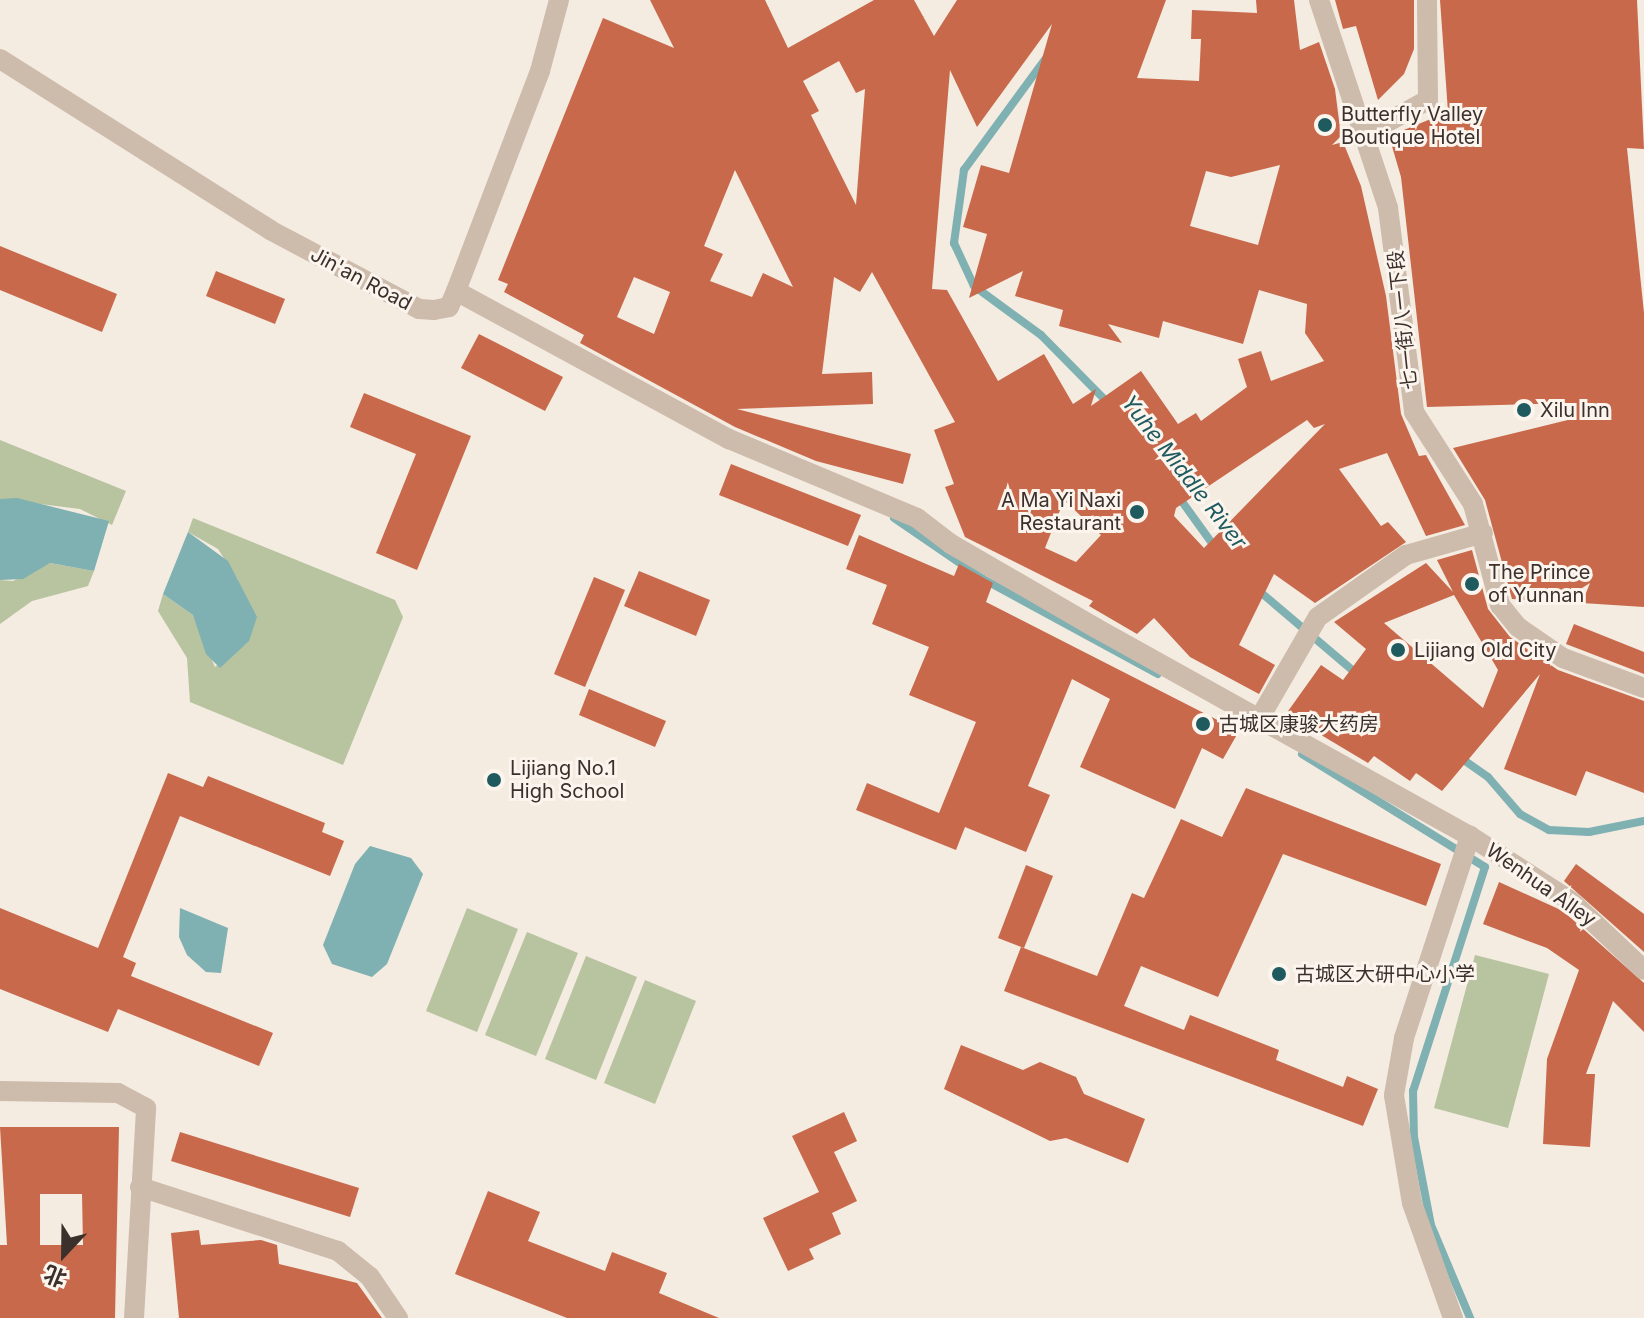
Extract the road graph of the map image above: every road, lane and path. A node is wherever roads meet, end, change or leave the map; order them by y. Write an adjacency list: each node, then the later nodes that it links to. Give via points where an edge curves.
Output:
1 (559, 0): 6 (street, via 535,85)
2 (1319, 0): 5 (street, 七一街八一下段)
3 (1427, 0): 5 (street, via 1428,100)
4 (0, 59): 6 (street, Jin'an Road, via 177,175 406,303 419,309 449,307)
5 (1360, 137): 7 (street, 七一街八一下段, via 1396,247 1414,412 1473,504)
6 (456, 291): 9 (street, Wenhua Alley, via 729,439 917,518 951,544)
7 (1483, 533): 8 (street, 七一街八一下段, via 1493,588 1518,627 1584,669); 9 (street, via 1406,555 1318,617)
8 (1644, 688)
9 (1259, 719): 10 (street, Wenhua Alley)
10 (1470, 836): 11 (street, Wenhua Alley, via 1571,901); 16 (street, via 1404,1038 1394,1095 1412,1203)
11 (1644, 970)
12 (0, 1091): 13 (street, via 118,1093 146,1108)
13 (140, 1187): 14 (street); 15 (street, via 338,1251 370,1277)
14 (134, 1318)
15 (398, 1318)
16 (1453, 1318)

